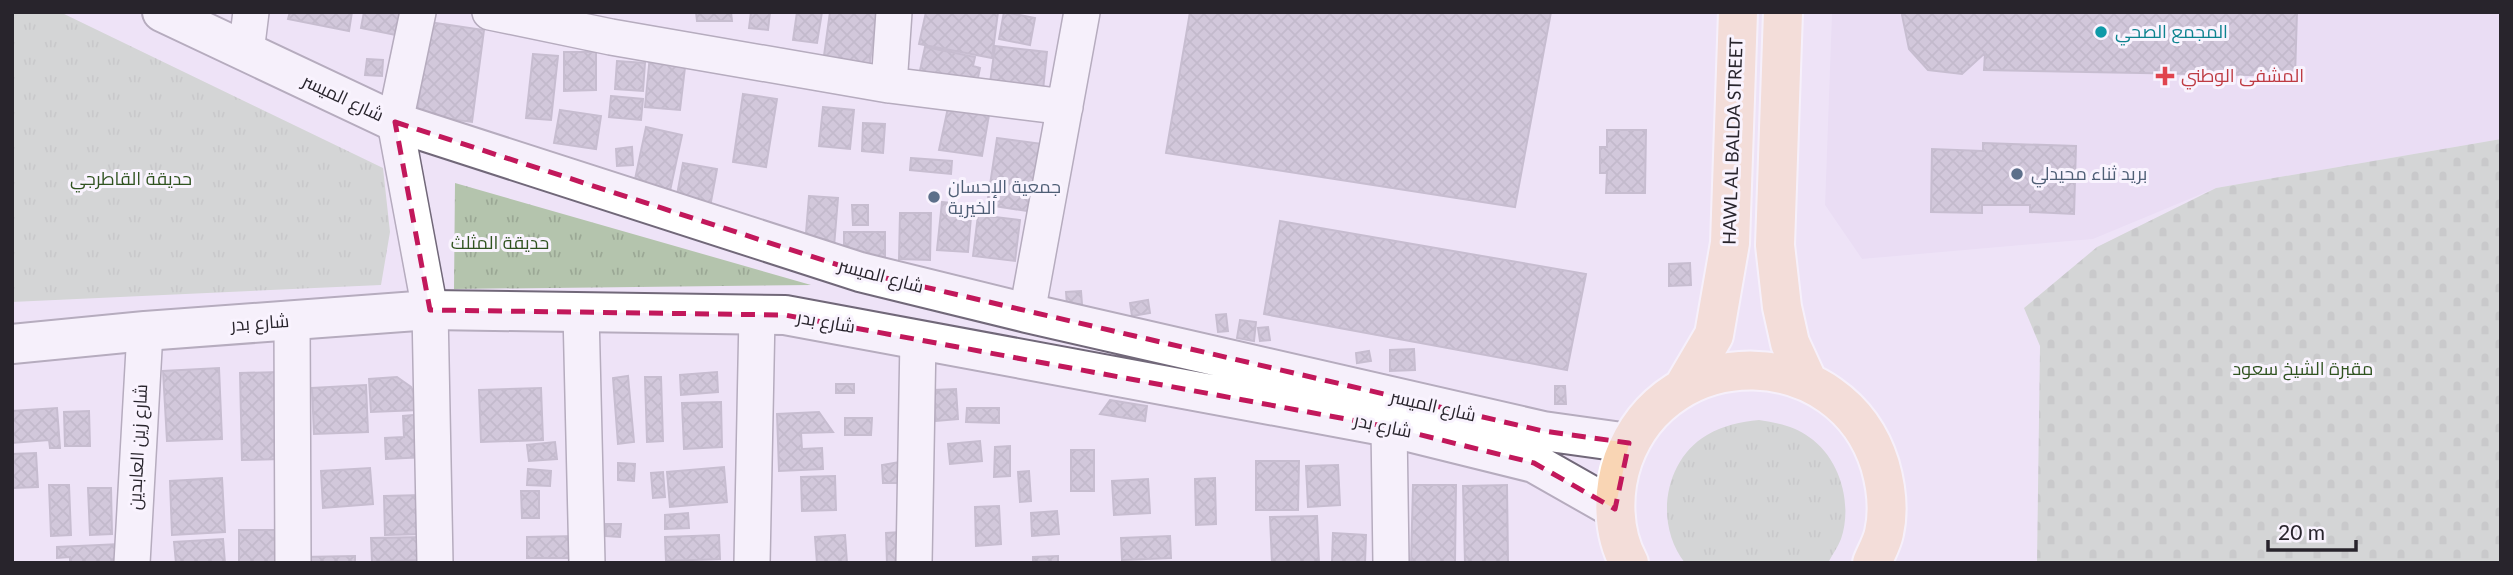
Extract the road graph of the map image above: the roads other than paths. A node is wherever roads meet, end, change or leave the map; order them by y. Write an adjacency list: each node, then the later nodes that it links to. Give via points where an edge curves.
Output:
1 (162, 12): 10 (main road, شارع الميسر)
2 (251, 12): 10 (street)
3 (418, 12): 13 (street)
4 (490, 12): 9 (street)
5 (894, 12): 11 (street)
6 (1082, 12): 12 (street)
7 (1738, 12): 23 (main road, HAWL AL BALDA STREET, via 1730,243 1714,335)
8 (1783, 12): 22 (main road, via 1775,245 1790,343)
9 (613, 24): 11 (street)
10 (246, 52): 13 (main road, شارع الميسر)
11 (889, 85): 12 (street)
12 (1065, 107): 16 (street)
13 (395, 122): 14 (street); 16 (main road, شارع الميسر, via 860,272)
14 (430, 310): 15 (main road, شارع بدر); 18 (main road, شارع بدر); 29 (street)
15 (581, 312): 17 (main road, شارع بدر); 30 (street)
16 (1027, 313): 25 (main road, شارع الميسر, via 1544,431)
17 (757, 314): 20 (main road, شارع بدر); 31 (street)
18 (292, 321): 19 (main road, شارع بدر); 28 (street)
19 (145, 331): 21 (main road, شارع بدر); 27 (street, شارع زين العابدين)
20 (918, 340): 24 (main road, شارع بدر); 32 (street)
21 (12, 344)
22 (1807, 380): 23 (main road, via 1766,369 1723,371); 35 (main road, via 1845,406 1873,443 1886,487 1884,533)
23 (1684, 386): 25 (main road, via 1652,411)
24 (1389, 427): 26 (main road, شارع بدر, via 1534,463); 33 (street)
25 (1629, 443): 26 (main road, via 1618,475)
26 (1615, 509): 34 (main road)
27 (132, 563)
28 (293, 563)
29 (435, 563)
30 (587, 563)
31 (752, 563)
32 (914, 563)
33 (1391, 563)
34 (1629, 563)
35 (1872, 563)

